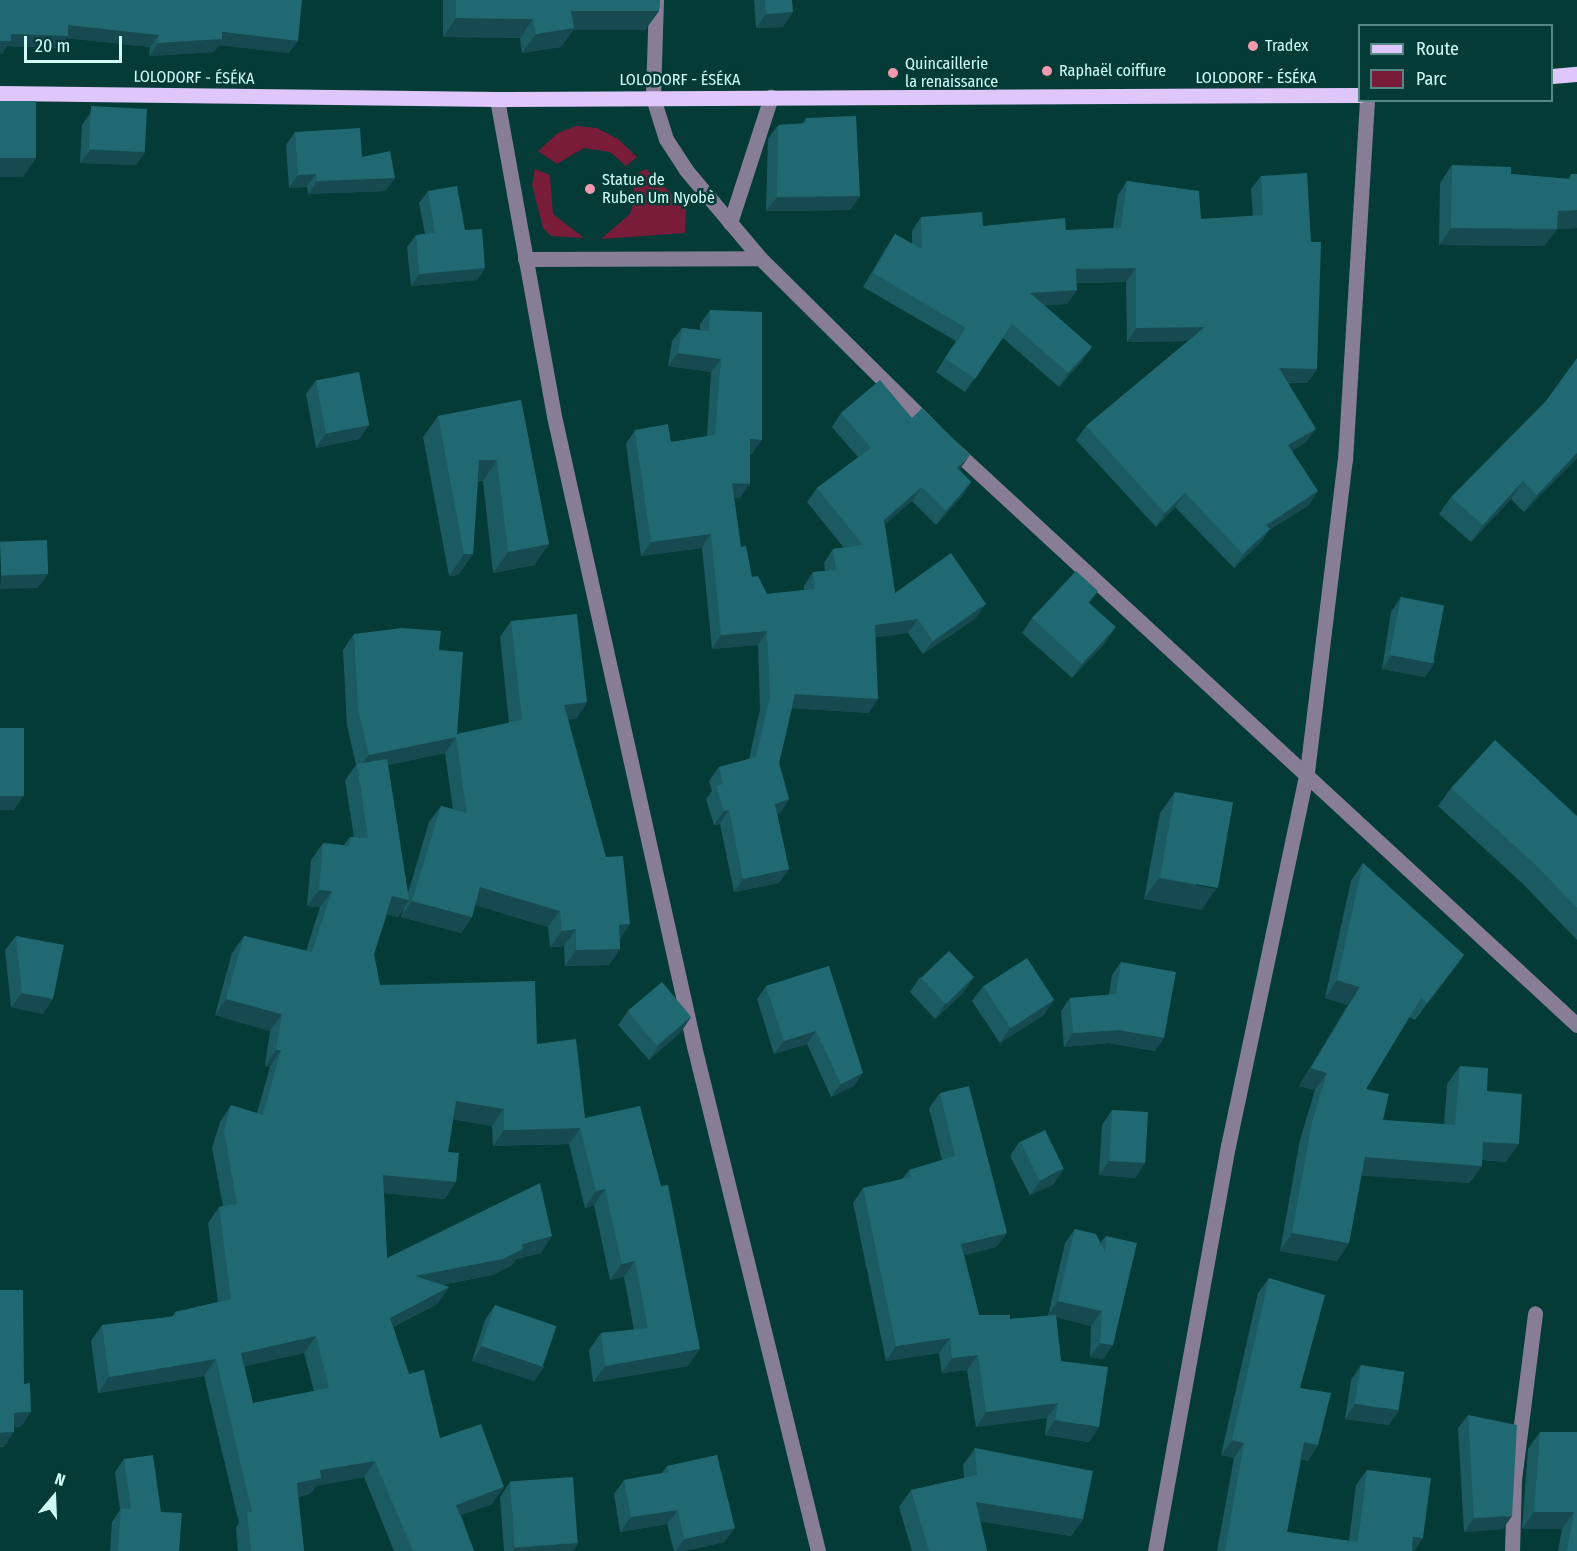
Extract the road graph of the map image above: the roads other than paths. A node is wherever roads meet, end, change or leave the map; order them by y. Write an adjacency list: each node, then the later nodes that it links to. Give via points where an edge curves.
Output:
1 (656, 0): 7 (street)
2 (1577, 74): 3 (main road)
3 (1553, 76)
4 (0, 93): 8 (main road, LOLODORF - ÉSÉKA)
5 (1358, 95): 6 (main road, LOLODORF - ÉSÉKA)
6 (771, 97): 7 (main road, LOLODORF - ÉSÉKA); 10 (street)
7 (653, 98): 8 (main road, LOLODORF - ÉSÉKA); 10 (street, via 666,139)
8 (497, 99): 12 (street)
9 (1367, 102): 13 (street, via 1345,460)
10 (730, 223): 11 (street)
11 (760, 258): 12 (street); 13 (street, via 992,488)
12 (525, 259): 16 (street, via 554,416 694,1046)
13 (1307, 772): 14 (street); 17 (street, via 1219,1192)
14 (1577, 1026)
15 (1535, 1313): 18 (street, via 1514,1480)
16 (818, 1551)
17 (1155, 1551)
18 (1512, 1551)

